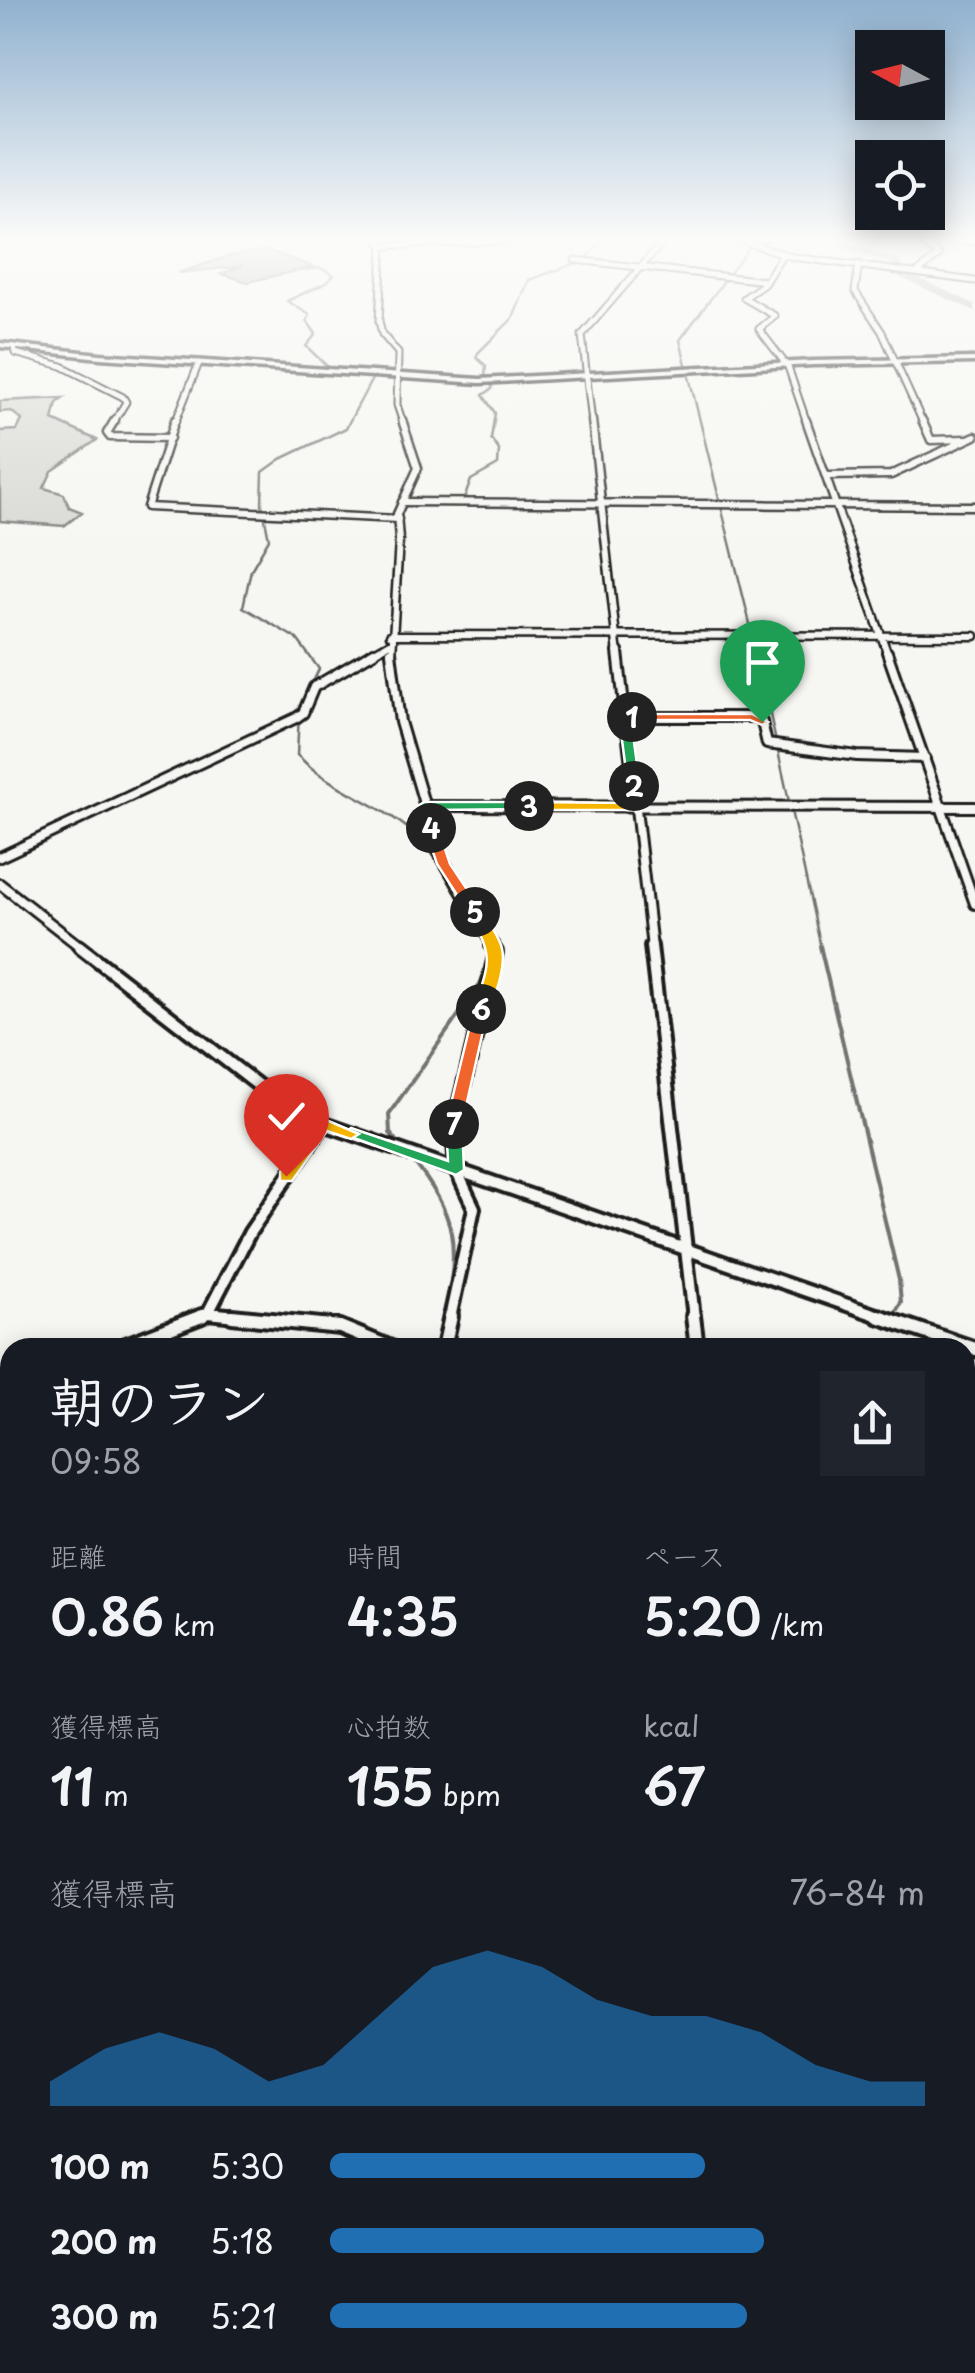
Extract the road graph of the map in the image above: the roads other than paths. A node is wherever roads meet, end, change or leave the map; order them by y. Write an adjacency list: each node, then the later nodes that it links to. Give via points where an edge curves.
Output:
1 (14, 347): 14 (street, via 123,396 126,402 107,435)
2 (23, 348): 9 (main road)
3 (394, 348): 11 (street)
4 (585, 348): 12 (street)
5 (773, 348): 10 (street)
6 (889, 348): 7 (street)
7 (896, 360): 8 (main road); 10 (main road); 15 (street, via 931,440)
8 (975, 360)
9 (199, 363): 11 (main road); 14 (street)
10 (786, 365): 12 (main road); 16 (street)
11 (397, 376): 12 (main road); 17 (street, via 400,418 418,468)
12 (588, 376): 18 (street)
13 (975, 436): 15 (street)
14 (170, 438): 21 (street, via 149,508)
15 (966, 439): 16 (street, via 891,476)
16 (826, 476): 19 (street)
17 (402, 502): 18 (street); 21 (street)
18 (602, 505): 19 (street); 22 (street)
19 (837, 506): 20 (street); 23 (street)
20 (975, 506)
21 (398, 518): 25 (street)
22 (616, 636): 23 (street); 25 (street); 26 (street)
23 (882, 636): 24 (street); 27 (street)
24 (975, 636)
25 (390, 639): 28 (street, via 406,752); 32 (street, via 314,687 296,718)
26 (625, 717): 27 (street, via 756,717 768,744); 29 (street)
27 (924, 758): 30 (street)
28 (424, 806): 29 (street); 36 (street, via 444,864 496,948 453,1129)
29 (636, 806): 30 (street); 37 (street)
30 (942, 807): 31 (street); 34 (street)
31 (975, 807)
32 (0, 857)
33 (0, 884): 35 (street, via 259,1086)
34 (975, 904)
35 (324, 1124): 36 (street); 38 (street, via 250,1232)
36 (456, 1170): 37 (street); 41 (street, via 474,1208)
37 (685, 1250): 42 (street); 43 (street)
38 (208, 1313): 39 (street); 40 (street, via 340,1327)
39 (151, 1338)
40 (367, 1338)
41 (446, 1338)
42 (695, 1338)
43 (943, 1338)

